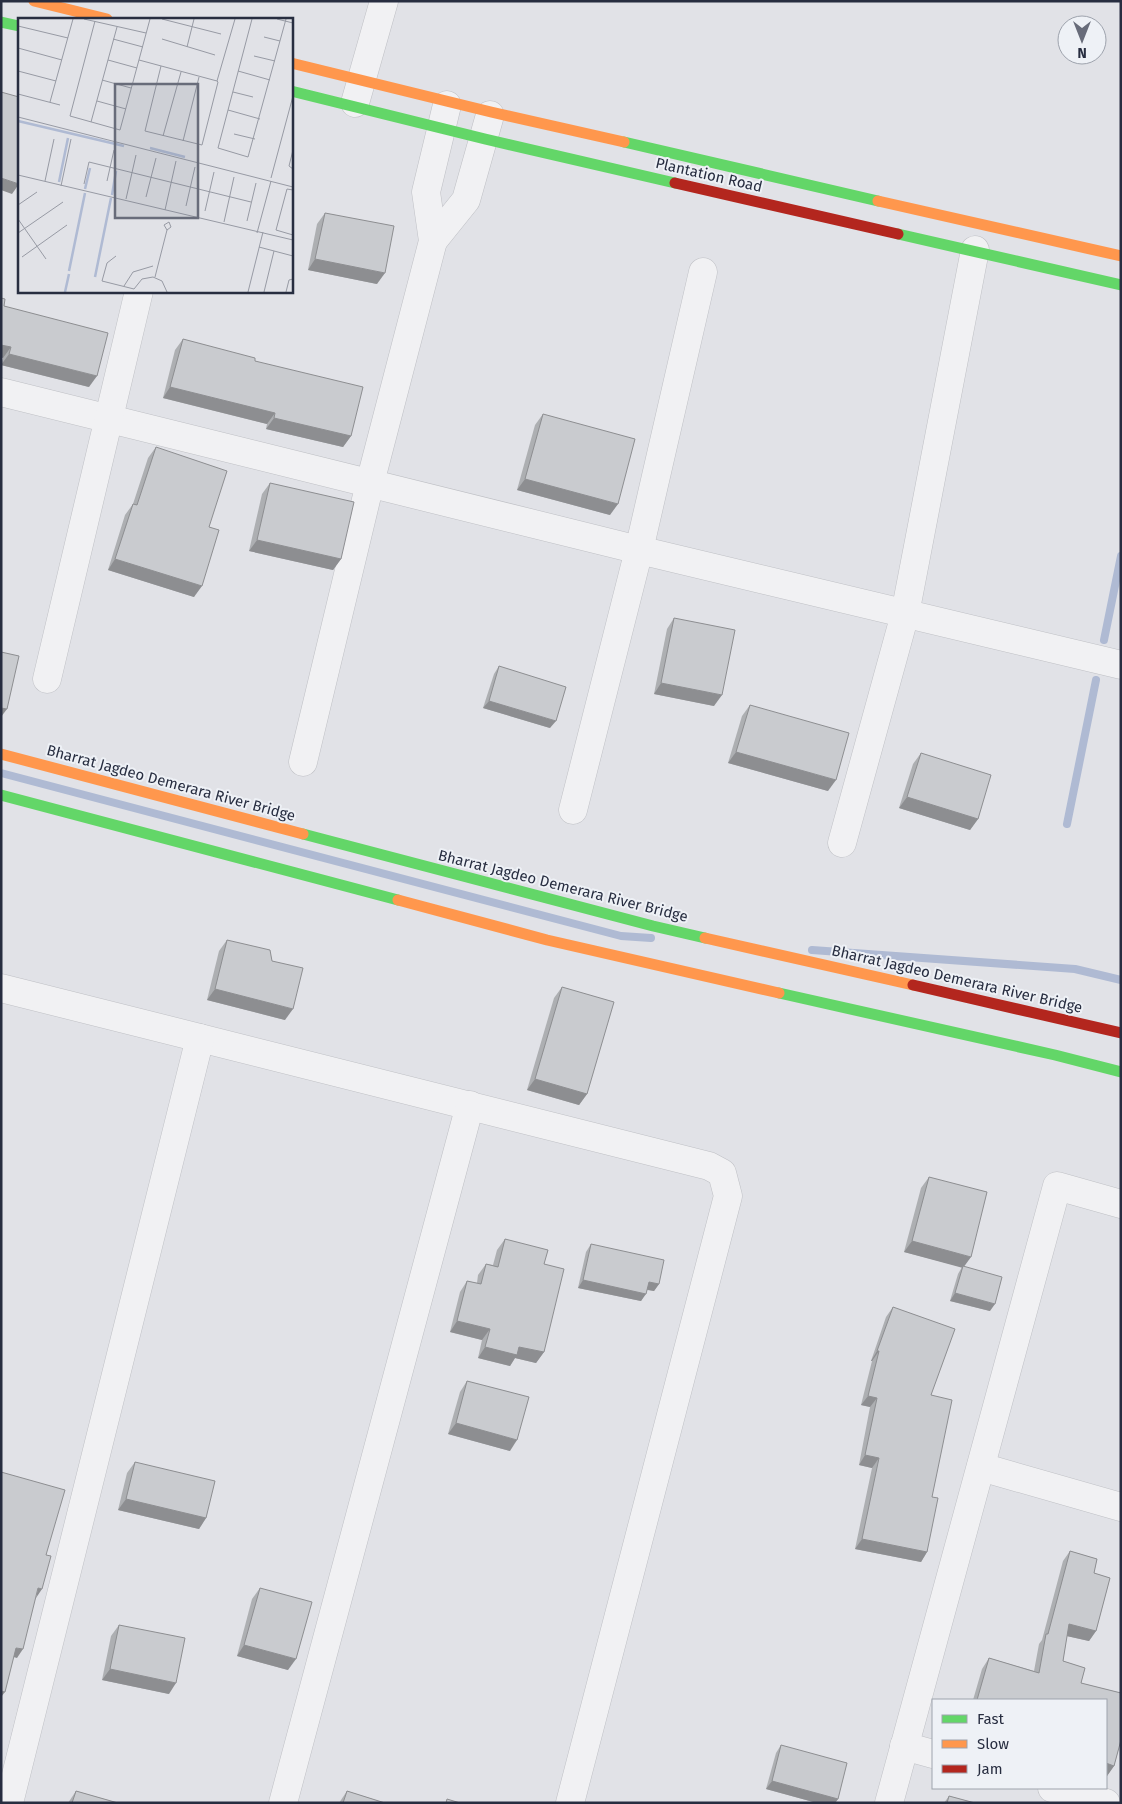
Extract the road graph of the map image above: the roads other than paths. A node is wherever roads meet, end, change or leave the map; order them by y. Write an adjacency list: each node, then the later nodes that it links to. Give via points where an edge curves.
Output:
1 (34, 1): 3 (main road)
2 (384, 1): 7 (street)
3 (103, 18)
4 (1, 22): 5 (main road)
5 (18, 26)
6 (292, 63): 7 (main road, Plantation Road)
7 (362, 80): 9 (main road, Plantation Road); 10 (street)
8 (292, 91): 10 (main road, Plantation Road)
9 (448, 101): 11 (main road, Plantation Road); 12 (street)
10 (354, 106): 12 (main road, Plantation Road)
11 (491, 112): 13 (street); 16 (main road, Plantation Road)
12 (442, 128): 13 (main road, Plantation Road); 14 (street, via 426,192)
13 (485, 139): 14 (street, via 466,200); 15 (main road, Plantation Road)
14 (432, 241): 22 (street)
15 (975, 250): 18 (main road, Plantation Road); 24 (street)
16 (1121, 256)
17 (703, 272): 23 (street)
18 (1121, 285)
19 (139, 292): 21 (street)
20 (1, 392): 21 (street)
21 (109, 419): 22 (street); 26 (street)
22 (370, 483): 23 (street); 28 (street)
23 (639, 550): 24 (street); 30 (street)
24 (905, 614): 25 (street); 31 (street)
25 (1121, 665)
26 (48, 679)
27 (1, 754): 33 (main road, Bharrat Jagdeo Demerara River Bridge, via 652,926)
28 (303, 762)
29 (1, 795): 35 (main road, via 547,940)
30 (572, 810)
31 (842, 843)
32 (1, 988): 34 (street)
33 (1121, 1033)
34 (200, 1038): 36 (street); 43 (street)
35 (1121, 1072)
36 (470, 1106): 44 (street); 45 (street, via 709,1166 722,1173 728,1196)
37 (1121, 1204): 38 (street, via 1057,1186)
38 (981, 1467): 39 (street); 40 (street)
39 (1121, 1507)
40 (904, 1746): 41 (street); 46 (street)
41 (932, 1754)
42 (1056, 1789): 47 (street)
43 (8, 1803)
44 (283, 1803)
45 (570, 1803)
46 (889, 1803)
47 (1106, 1803)

